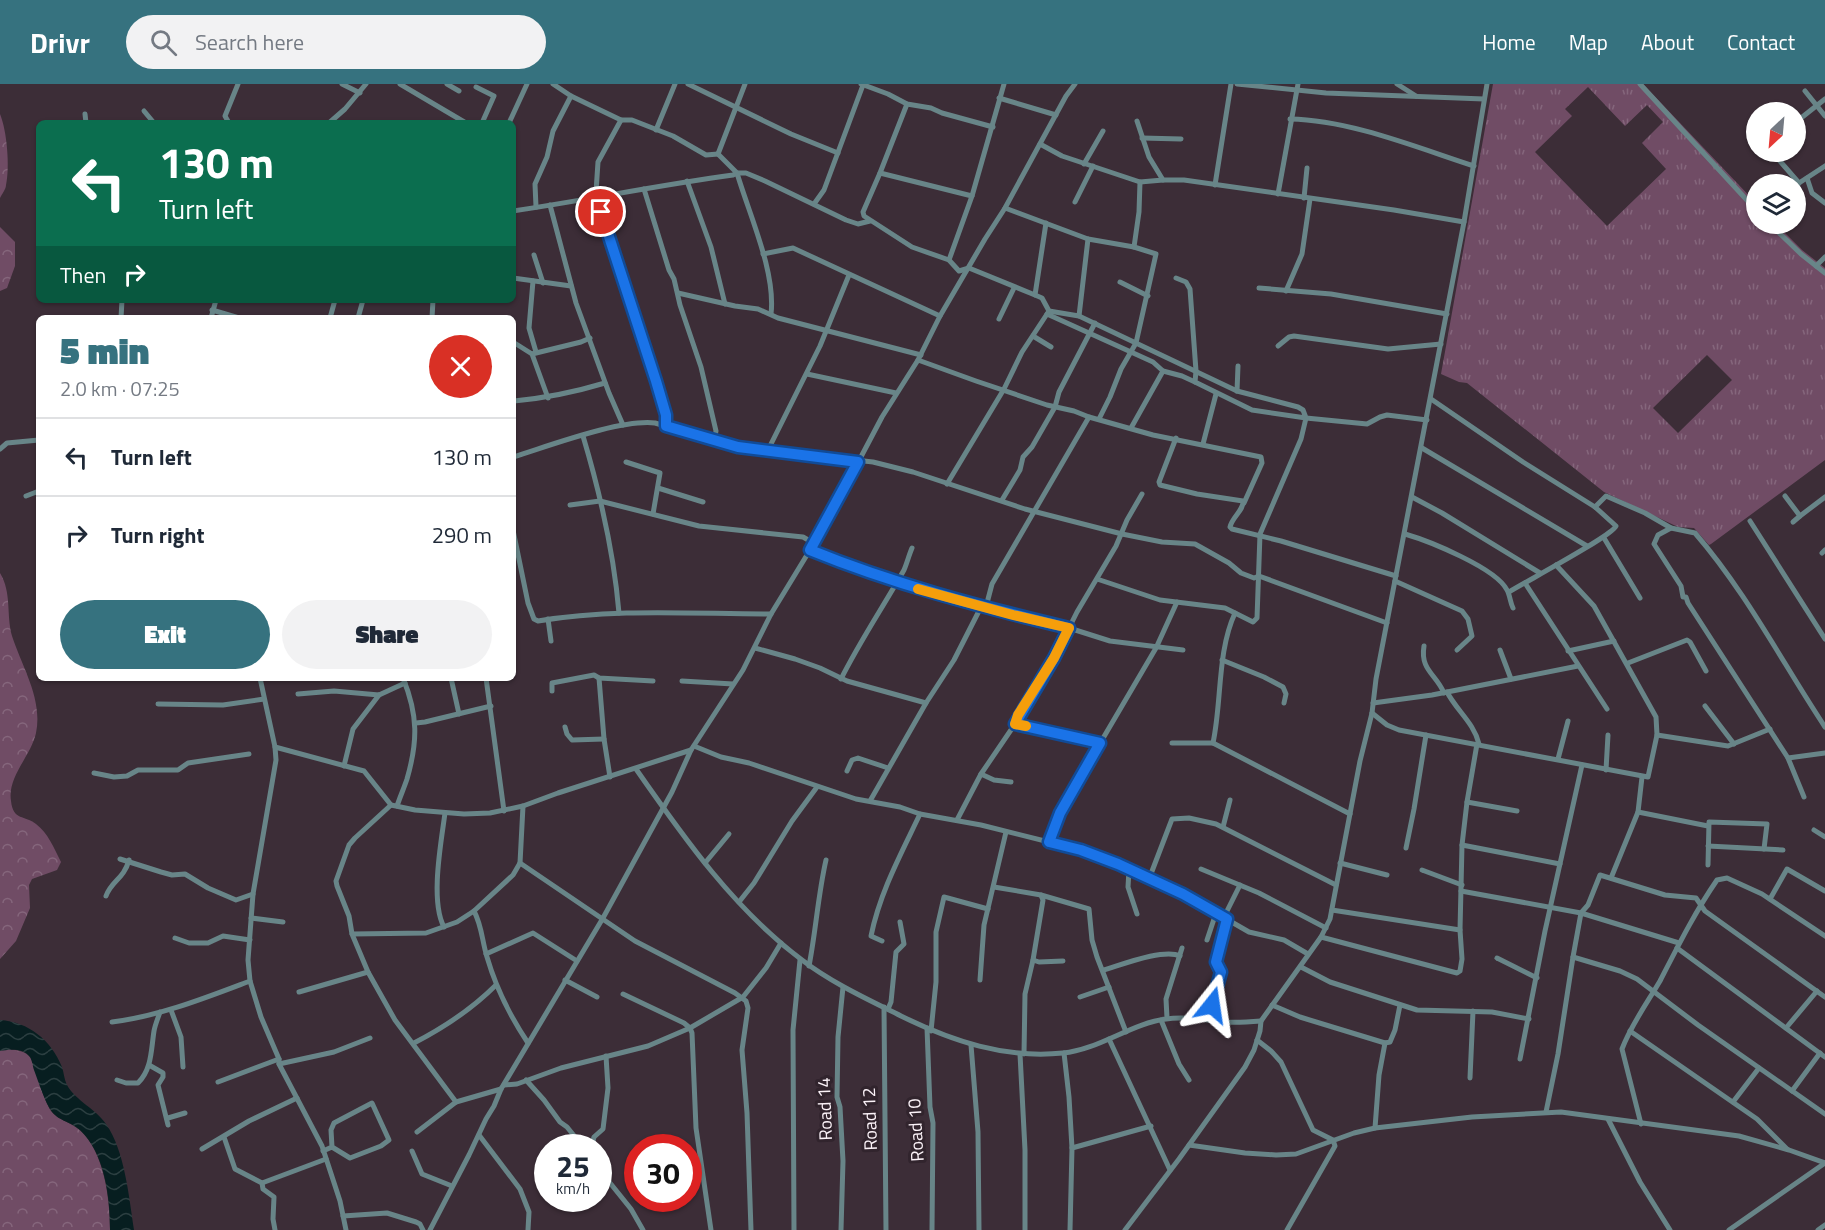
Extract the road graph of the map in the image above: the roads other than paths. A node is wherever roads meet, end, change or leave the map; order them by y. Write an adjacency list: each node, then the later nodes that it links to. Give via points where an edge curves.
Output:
1 (238, 84): 41 (street, via 226,111)
2 (342, 84): 24 (street)
3 (366, 84): 24 (street)
4 (400, 84): 43 (street)
5 (447, 84): 22 (street)
6 (527, 84): 45 (street)
7 (553, 84): 25 (street)
8 (675, 84): 49 (street)
9 (688, 84): 32 (street)
10 (745, 84): 32 (street)
11 (862, 84): 30 (street); 54 (street)
12 (1075, 84): 36 (street)
13 (1231, 84): 69 (street)
14 (1237, 84): 15 (street)
15 (1244, 84): 20 (street)
16 (1397, 84): 26 (street)
17 (1486, 84): 28 (street)
18 (1640, 84): 75 (street)
19 (1002, 85): 27 (street)
20 (1298, 86): 26 (street, via 1326,93); 38 (street)
21 (476, 87): 44 (street, via 494,96)
22 (459, 91)
23 (1805, 91): 31 (street)
24 (360, 93): 42 (street)
25 (571, 96): 46 (street); 80 (street, via 553,131 535,183)
26 (1418, 97): 28 (street)
27 (999, 98): 36 (street); 48 (street)
28 (1484, 99): 59 (street)
29 (1825, 99): 31 (street)
30 (907, 104): 48 (street); 63 (street)
31 (1817, 105): 35 (street); 37 (street)
32 (736, 106): 54 (street); 55 (street)
33 (144, 111): 40 (street)
34 (85, 114): 39 (street)
35 (1806, 114)
36 (1056, 115): 53 (street)
37 (1825, 116)
38 (1290, 119): 59 (street, via 1337,125); 71 (street)
39 (86, 120)
40 (152, 120)
41 (227, 120)
42 (332, 120)
43 (461, 120)
44 (483, 120)
45 (510, 120)
46 (621, 120): 49 (street, via 632,120); 73 (street, via 598,162)
47 (1137, 121): 51 (street)
48 (993, 127): 72 (street)
49 (656, 130): 55 (street, via 705,155)
50 (1103, 132): 57 (street)
51 (1142, 138): 52 (street); 66 (street)
52 (1181, 139)
53 (1041, 144): 57 (street); 81 (street)
54 (838, 153): 78 (street, via 824,190)
55 (718, 154): 62 (street)
56 (1780, 162): 64 (street)
57 (1084, 165): 58 (street)
58 (1093, 166): 68 (street); 76 (street)
59 (1474, 166): 84 (street)
60 (1825, 166): 65 (street)
61 (1306, 168): 74 (street)
62 (737, 173): 67 (street); 78 (street, via 746,173); 89 (street)
63 (880, 173): 72 (street); 83 (street, via 863,212)
64 (1789, 174)
65 (1807, 178): 77 (street, via 1812,193)
66 (1162, 180): 68 (street); 69 (street)
67 (687, 181): 70 (street); 110 (street, via 711,247)
68 (1140, 182): 88 (street)
69 (1215, 185): 71 (street)
70 (644, 189): 73 (street); 106 (street)
71 (1278, 194): 74 (street)
72 (972, 196): 92 (street)
73 (597, 198): 79 (street); 152 (street, via 666,415)
74 (1307, 199): 84 (street); 105 (street, via 1302,254)
75 (1746, 199)
76 (1075, 202)
77 (1825, 203)
78 (814, 204): 83 (street, via 858,224)
79 (550, 205): 80 (street); 102 (street)
80 (536, 207): 82 (street)
81 (1005, 208): 85 (street); 94 (street)
82 (516, 210)
83 (870, 221): 92 (street, via 912,247)
84 (1464, 222): 114 (street)
85 (1046, 223): 87 (street); 107 (street)
86 (1781, 234): 93 (street)
87 (1088, 239): 88 (street); 118 (street)
88 (1134, 247): 108 (street, via 1156,254)
89 (763, 254): 96 (street, via 793,248); 113 (street)
90 (534, 255): 101 (street)
91 (1825, 257): 93 (street)
92 (949, 260): 94 (street, via 959,272)
93 (1815, 266): 95 (street)
94 (969, 268): 103 (street); 117 (street)
95 (1825, 273)
96 (849, 275): 117 (street); 121 (street)
97 (1176, 278): 135 (street, via 1186,282 1190,290)
98 (516, 279): 99 (street)
99 (532, 282): 101 (street); 131 (street, via 529,328)
100 (1119, 282): 108 (street)
101 (543, 283): 102 (street)
102 (571, 286): 124 (street)
103 (1014, 288): 107 (street); 119 (street)
104 (1259, 288): 105 (street)
105 (1286, 291): 114 (street, via 1331,294)
106 (678, 293): 110 (street); 157 (street, via 701,367 716,431)
107 (1035, 295): 112 (street, via 1042,298)
108 (1148, 296): 125 (street)
109 (215, 303): 111 (street)
110 (725, 304): 113 (street)
111 (212, 310): 115 (street); 116 (street)
112 (1048, 312): 118 (street); 122 (street); 123 (street)
113 (771, 314): 121 (street)
114 (1447, 314): 127 (street)
115 (211, 315)
116 (228, 315)
117 (940, 316): 132 (street)
118 (1079, 316): 120 (street)
119 (999, 319)
120 (1095, 323): 122 (street); 125 (street)
121 (826, 332): 132 (street); 136 (street)
122 (1090, 334): 130 (street); 146 (street)
123 (1033, 336): 129 (street); 139 (street)
124 (590, 338): 131 (street); 138 (street)
125 (1136, 343): 130 (street); 135 (street)
126 (516, 344): 131 (street)
127 (1440, 344): 128 (street, via 1388,349 1294,336); 144 (street)
128 (1278, 346)
129 (1051, 347)
130 (1131, 352): 134 (street); 149 (street)
131 (534, 353): 143 (street)
132 (919, 357): 139 (street); 141 (street)
133 (1238, 366): 140 (street)
134 (1163, 371): 137 (street); 153 (street)
135 (1196, 371): 137 (street); 140 (street)
136 (807, 374): 141 (street); 161 (street)
137 (1195, 382): 142 (street)
138 (605, 383): 143 (street); 151 (street)
139 (1004, 389): 146 (street); 165 (street)
140 (1237, 391): 148 (street, via 1298,407)
141 (896, 393): 164 (street)
142 (1216, 394): 148 (street, via 1252,410); 158 (street)
143 (548, 398): 145 (street)
144 (1431, 399): 150 (street); 178 (street)
145 (516, 401)
146 (1055, 407): 147 (street); 173 (street, via 1023,457 1020,470)
147 (1089, 417): 149 (street); 179 (street)
148 (1306, 418): 150 (street, via 1367,424 1387,415); 186 (street, via 1301,440)
149 (1099, 419): 153 (street)
150 (1427, 420): 160 (street)
151 (623, 425): 152 (street, via 643,422); 154 (street)
152 (666, 426): 157 (street)
153 (1131, 428): 155 (street)
154 (583, 436): 162 (street); 174 (street)
155 (1176, 438): 158 (street); 176 (street, via 1160,485)
156 (36, 440): 159 (street, via 7,443)
157 (714, 440): 161 (street)
158 (1203, 444): 176 (street, via 1261,457 1262,463)
159 (0, 448)
160 (1422, 448): 171 (street); 190 (street)
161 (768, 450): 164 (street)
162 (516, 456)
163 (626, 462): 166 (street, via 660,473)
164 (858, 462): 165 (street, via 884,465); 192 (street)
165 (947, 484): 173 (street)
166 (658, 488): 175 (street); 180 (street)
167 (36, 492): 169 (street)
168 (1142, 494): 185 (street)
169 (26, 496)
170 (1785, 496): 181 (street)
171 (1412, 497): 187 (street); 194 (street)
172 (1825, 497): 181 (street)
173 (1002, 500): 179 (street)
174 (600, 501): 177 (street); 180 (street); 205 (street, via 617,587)
175 (703, 502)
176 (1244, 503): 186 (street, via 1230,527)
177 (570, 505)
178 (1595, 507): 184 (street, via 1606,496); 188 (street, via 1616,526)
179 (1035, 512): 185 (street); 203 (street, via 992,584 987,603)
180 (653, 514): 192 (street, via 699,526 803,537 810,541)
181 (1800, 516): 183 (street)
182 (1750, 521): 211 (street)
183 (1793, 522)
184 (1671, 528): 254 (street, via 1695,533 1706,545); 255 (street, via 1658,535 1654,543 1681,586 1683,597)
185 (1122, 534): 195 (street, via 1156,542 1195,544 1241,573); 196 (street)
186 (1260, 534): 195 (street); 197 (street)
187 (1405, 534): 197 (street); 200 (street, via 1444,548 1491,575)
188 (1604, 538): 190 (street); 201 (street)
189 (516, 545): 208 (street, via 532,616 538,621)
190 (1587, 546): 193 (street)
191 (912, 548): 198 (street)
192 (810, 550): 198 (street); 207 (street)
193 (1556, 565): 194 (street); 212 (street, via 1594,606)
194 (1540, 573): 199 (street)
195 (1259, 576): 206 (street, via 1257,620 1253,622); 209 (street)
196 (1097, 579): 202 (street); 210 (street)
197 (1396, 579): 209 (street); 219 (street, via 1462,611 1472,636)
198 (896, 581): 203 (street); 226 (street)
199 (1525, 583): 200 (street); 220 (street)
200 (1509, 592): 204 (street)
201 (1640, 598)
202 (1177, 603): 206 (street, via 1219,606); 216 (street)
203 (981, 607): 210 (street); 241 (street)
204 (1514, 608)
205 (618, 613): 207 (street); 208 (street)
206 (1235, 613): 221 (street)
207 (771, 614): 215 (street)
208 (548, 619): 213 (street)
209 (1387, 623): 243 (street)
210 (1069, 628): 216 (street, via 1110,641); 252 (street)
211 (1825, 639)
212 (1614, 641): 220 (street); 222 (street)
213 (551, 642)
214 (1424, 646): 237 (street, via 1425,665)
215 (755, 648): 226 (street, via 795,659); 235 (street)
216 (1156, 648): 217 (street); 260 (street)
217 (1183, 650)
218 (1500, 650): 227 (street)
219 (1457, 651)
220 (1568, 651): 223 (street)
221 (1222, 660): 242 (street, via 1283,687); 262 (street)
222 (1628, 663): 224 (street, via 1687,640); 258 (street, via 1656,717)
223 (1578, 666): 227 (street); 247 (street)
224 (1706, 671)
225 (599, 678): 233 (street); 236 (street, via 594,675 552,683); 259 (street)
226 (841, 679): 241 (street)
227 (1511, 679): 237 (street)
228 (261, 681): 240 (street)
229 (402, 681): 239 (street)
230 (404, 681): 251 (street)
231 (452, 681): 249 (street)
232 (487, 681): 245 (street)
233 (653, 681)
234 (682, 681): 235 (street)
235 (733, 684): 266 (street)
236 (552, 692)
237 (1445, 693): 243 (street); 263 (street, via 1468,720)
238 (298, 694): 239 (street, via 334,691)
239 (379, 695): 272 (street, via 353,729)
240 (264, 699): 244 (street, via 223,705); 265 (street)
241 (926, 703): 274 (street)
242 (1284, 703)
243 (1373, 703): 248 (street)
244 (158, 704)
245 (491, 706): 249 (street); 290 (street)
246 (1705, 706): 264 (street)
247 (1607, 710)
248 (1372, 713): 256 (street, via 1387,725); 295 (street)
249 (459, 714): 251 (street)
250 (1568, 721): 270 (street)
251 (416, 723): 287 (street, via 406,780)
252 (1015, 724): 260 (street); 278 (street)
253 (565, 727): 259 (street, via 572,740)
254 (1825, 727)
255 (1770, 729): 264 (street); 269 (street)
256 (1426, 735): 263 (street); 306 (street)
257 (1608, 735): 275 (street)
258 (1657, 735): 264 (street, via 1722,746); 280 (street, via 1650,774)
259 (604, 739): 279 (street)
260 (1100, 743): 303 (street, via 1060,813)
261 (1172, 743): 262 (street)
262 (1213, 743): 295 (street)
263 (1478, 744): 270 (street); 286 (street)
264 (1734, 744)
265 (275, 747): 272 (street); 328 (street, via 275,774)
266 (693, 748): 273 (street); 282 (street); 289 (street)
267 (1825, 753): 269 (street)
268 (249, 754): 277 (street, via 188,763 178,770 138,770 114,777)
269 (1788, 758): 283 (street)
270 (1558, 759): 271 (street)
271 (1582, 765): 275 (street); 315 (street)
272 (344, 766): 287 (street, via 364,771)
273 (636, 768): 279 (street); 289 (street)
274 (888, 768): 276 (street, via 858,758 852,760); 285 (street)
275 (1606, 770): 280 (street)
276 (847, 771)
277 (94, 773)
278 (981, 774): 281 (street); 296 (street)
279 (610, 777): 288 (street)
280 (1642, 777): 292 (street)
281 (1011, 782)
282 (817, 787): 285 (street); 332 (street)
283 (1804, 797)
284 (1230, 800): 298 (street)
285 (870, 801): 294 (street)
286 (1467, 802): 291 (street); 304 (street)
287 (394, 805): 293 (street); 349 (street, via 355,838 336,881)
288 (523, 806): 290 (street); 312 (street)
289 (662, 809): 313 (street); 342 (street)
290 (504, 811): 293 (street)
291 (1517, 811)
292 (1638, 812): 297 (street); 321 (street)
293 (445, 813): 346 (street, via 438,879)
294 (920, 814): 296 (street); 355 (street, via 878,907 871,936)
295 (1350, 814): 314 (street)
296 (957, 820): 300 (street)
297 (1708, 826): 305 (street); 307 (street, via 1709,822 1767,824)
298 (1223, 827): 322 (street, via 1189,818 1172,819); 324 (street)
299 (1814, 831): 302 (street)
300 (1006, 832): 303 (street); 325 (street)
301 (729, 834): 313 (street)
302 (1825, 837)
303 (1049, 842): 318 (street, via 1081,850)
304 (1462, 845): 315 (street); 326 (street)
305 (1708, 846): 307 (street); 316 (street)
306 (1406, 848)
307 (1764, 849): 308 (street)
308 (1783, 850)
309 (120, 859): 310 (street)
310 (129, 860): 328 (street, via 161,872 188,875 236,900); 329 (street, via 126,871)
311 (826, 860): 368 (street)
312 (520, 863): 337 (street, via 513,875); 342 (street)
313 (705, 863): 332 (street)
314 (1340, 863): 320 (street); 324 (street)
315 (1560, 864): 334 (street)
316 (1707, 865)
317 (1201, 869): 323 (street)
318 (1129, 870): 322 (street); 339 (street, via 1128,887)
319 (1422, 870): 326 (street)
320 (1387, 875)
321 (1611, 878): 333 (street, via 1665,895 1696,898); 338 (street, via 1600,876)
322 (1149, 879): 340 (street)
323 (1240, 885): 343 (street); 347 (street)
324 (1336, 885): 336 (street)
325 (994, 887): 330 (street); 335 (street)
326 (1462, 888): 334 (street); 348 (street)
327 (1825, 891): 331 (street, via 1787,869)
328 (253, 894): 341 (street)
329 (106, 896)
330 (1044, 897): 365 (street); 370 (street, via 1089,909 1092,940)
331 (1770, 899): 333 (street, via 1727,878 1717,880); 350 (street)
332 (739, 902): 356 (street)
333 (1700, 903): 357 (street); 380 (street)
334 (1551, 908): 338 (street); 372 (street)
335 (988, 909): 374 (street); 400 (street, Road 10, via 944,897 936,932)
336 (1332, 909): 347 (street); 348 (street)
337 (474, 911): 346 (street); 359 (street)
338 (1581, 913): 357 (street); 362 (street)
339 (1137, 914)
340 (1216, 914): 343 (street); 354 (street)
341 (251, 918): 344 (street); 353 (street)
342 (603, 918): 366 (street); 384 (street, via 642,944)
343 (1226, 918): 360 (street, via 1253,933 1284,940); 395 (street, via 1216,966 1221,972)
344 (284, 922)
345 (900, 922): 389 (street, Road 12, via 904,944 896,952 891,1002)
346 (444, 927): 349 (street, via 412,935)
347 (1326, 928): 351 (street)
348 (1460, 930): 351 (street, via 1461,968 1457,973)
349 (352, 934): 371 (street)
350 (1825, 936)
351 (1321, 937): 360 (street)
352 (176, 938): 353 (street, via 189,943 208,943 224,936)
353 (250, 940): 375 (street)
354 (1207, 940)
355 (882, 941)
356 (781, 943): 364 (street); 384 (street)
357 (1678, 945): 379 (street); 399 (street)
358 (1182, 948): 361 (street)
359 (486, 954): 366 (street, via 533,933); 376 (street)
360 (1308, 954): 369 (street)
361 (1180, 956): 370 (street, via 1172,953); 393 (street)
362 (1573, 957): 379 (street, via 1620,971); 429 (street)
363 (1497, 958): 372 (street)
364 (801, 960): 368 (street); 465 (street, via 793,1030)
365 (1033, 960): 367 (street); 411 (street, via 1025,994)
366 (577, 961): 373 (street)
367 (1063, 962)
368 (809, 966): 377 (street)
369 (1301, 967): 387 (street); 388 (street, via 1330,982)
370 (1104, 970): 378 (street)
371 (368, 972): 381 (street); 406 (street, via 395,1020)
372 (1537, 978): 394 (street)
373 (565, 980): 383 (street); 407 (street)
374 (980, 980)
375 (250, 981): 390 (street); 415 (street)
376 (496, 985): 406 (street, via 458,1018); 407 (street)
377 (843, 987): 389 (street); 466 (street, Road 14, via 837,1097 843,1161)
378 (1109, 987): 385 (street); 402 (street)
379 (1654, 991): 401 (street); 418 (street)
380 (1817, 991): 386 (street); 399 (street)
381 (299, 992)
382 (623, 994): 398 (street)
383 (597, 997)
384 (743, 997): 398 (street); 464 (street, via 747,1004 742,1050)
385 (1080, 997)
386 (1825, 997)
387 (1272, 1005): 397 (street); 408 (street)
388 (1400, 1005): 391 (street, via 1426,1011); 408 (street, via 1393,1036)
389 (886, 1008): 400 (street); 467 (street, Road 12)
390 (171, 1010): 392 (street); 417 (street, via 181,1037)
391 (1473, 1011): 394 (street); 419 (street)
392 (160, 1012): 396 (street); 416 (street)
393 (1164, 1019): 395 (street); 402 (street); 422 (street, via 1179,1064)
394 (1529, 1019): 414 (street)
395 (1209, 1020): 397 (street)
396 (112, 1022)
397 (1261, 1022): 405 (street)
398 (690, 1028): 413 (street, via 648,1046); 463 (street, via 696,1128)
399 (1786, 1028): 412 (street)
400 (929, 1029): 409 (street); 468 (street, Road 10)
401 (1630, 1031): 428 (street); 433 (street, via 1622,1049)
402 (1126, 1032): 404 (street)
403 (370, 1038): 415 (street, via 334,1052)
404 (1109, 1039): 410 (street); 434 (street)
405 (1257, 1040): 441 (street, via 1281,1062 1313,1130); 442 (street, via 1245,1067)
406 (414, 1043): 427 (street)
407 (528, 1043): 424 (street)
408 (1385, 1043): 435 (street)
409 (971, 1045): 411 (street); 469 (street, via 978,1132)
410 (1064, 1053): 411 (street); 444 (street)
411 (1022, 1054): 470 (street)
412 (1822, 1055): 425 (street)
413 (606, 1056): 421 (street); 438 (street, via 608,1088 603,1129)
414 (1521, 1059)
415 (279, 1062): 423 (street); 426 (street)
416 (149, 1065): 420 (street, via 138,1083); 430 (street, via 162,1073 158,1085 168,1121)
417 (183, 1067)
418 (1759, 1068): 425 (street); 428 (street)
419 (1470, 1078)
420 (117, 1080)
421 (525, 1080): 424 (street); 437 (street)
422 (1189, 1080)
423 (218, 1082)
424 (502, 1087): 427 (street); 439 (street)
425 (1792, 1091): 431 (street)
426 (297, 1098): 440 (street); 446 (street)
427 (456, 1102): 436 (street)
428 (1733, 1102): 447 (street, via 1758,1119)
429 (1546, 1112): 432 (street); 435 (street)
430 (185, 1113)
431 (1825, 1114)
432 (1608, 1119): 433 (street); 474 (street)
433 (1641, 1124): 447 (street, via 1739,1136)
434 (1151, 1126): 444 (street); 451 (street)
435 (1375, 1128): 441 (street)
436 (417, 1132)
437 (573, 1134)
438 (597, 1134)
439 (479, 1135): 454 (street); 461 (street, via 520,1189 529,1212)
440 (224, 1137): 445 (street); 452 (street, via 235,1169)
441 (1333, 1140): 442 (street, via 1296,1154 1276,1155); 473 (street, via 1335,1146)
442 (1189, 1144): 451 (street)
443 (332, 1147): 443 (street, via 334,1123 372,1103 389,1140 350,1158); 446 (street)
444 (1072, 1148): 471 (street)
445 (202, 1149)
446 (323, 1150): 449 (street)
447 (1789, 1150): 450 (street)
448 (412, 1151): 454 (street, via 422,1174)
449 (326, 1159): 452 (street); 455 (street)
450 (1825, 1163): 475 (street)
451 (1170, 1170): 472 (street)
452 (262, 1183): 457 (street, via 263,1189 274,1197)
453 (612, 1185): 462 (street)
454 (452, 1186): 460 (street)
455 (343, 1216): 458 (street); 459 (street, via 387,1212 420,1224)
456 (1825, 1225): 476 (street)
457 (275, 1230)
458 (346, 1230)
459 (423, 1230)
460 (430, 1230)
461 (528, 1230)
462 (643, 1230)
463 (711, 1230)
464 (751, 1230)
465 (794, 1230)
466 (841, 1230)
467 (886, 1230)
468 (932, 1230)
469 (979, 1230)
470 (1025, 1230)
471 (1070, 1230)
472 (1125, 1230)
473 (1287, 1230)
474 (1670, 1230)
475 (1728, 1230)
476 (1818, 1230)

